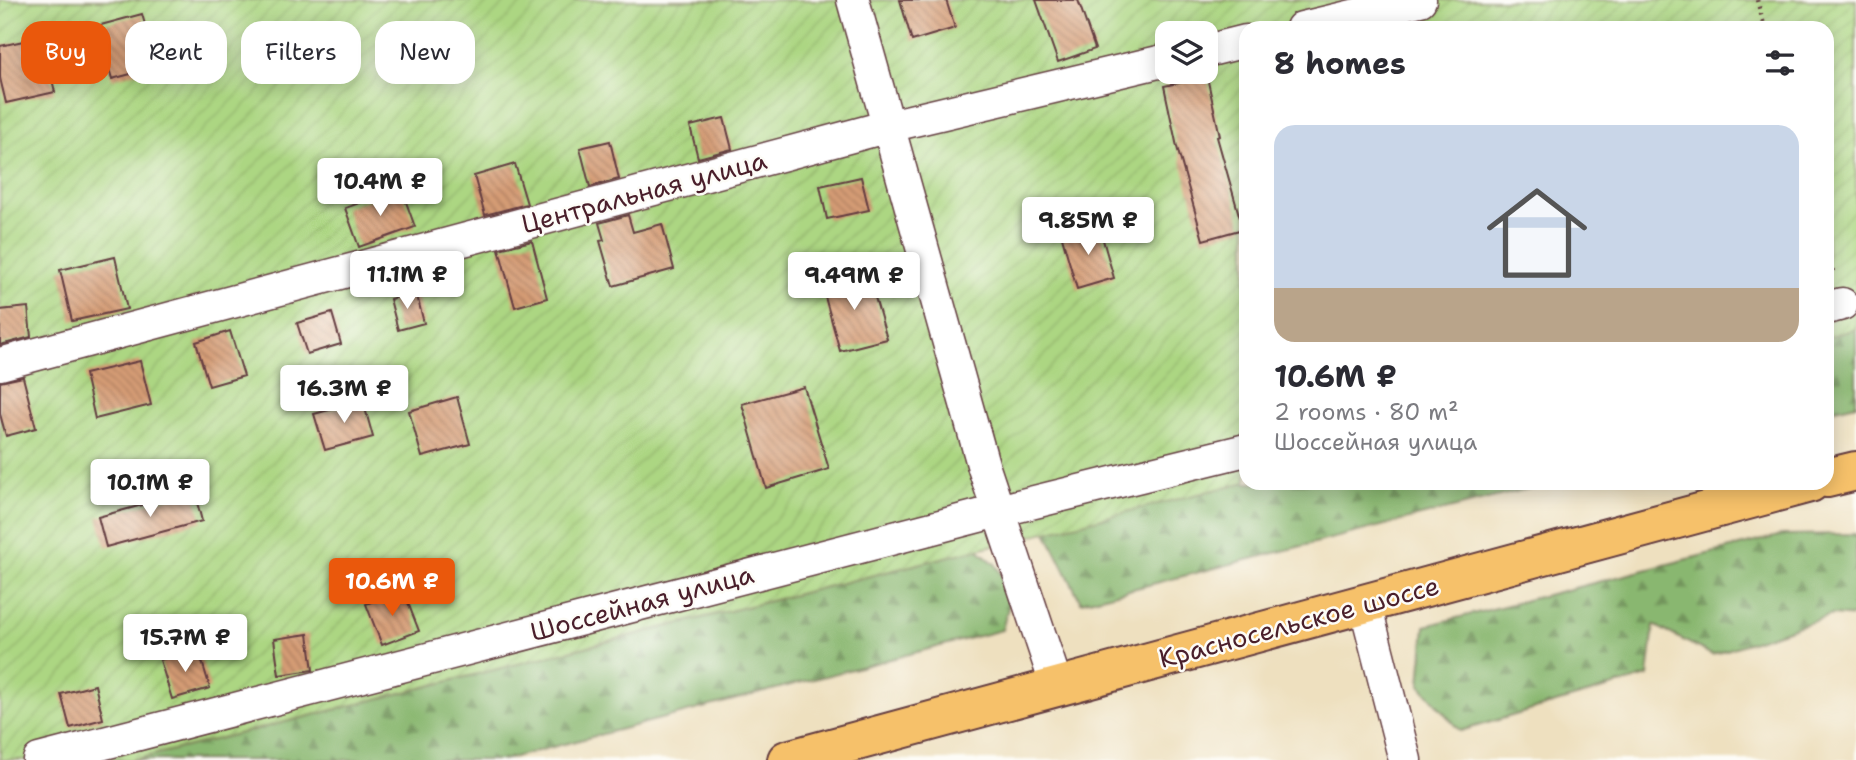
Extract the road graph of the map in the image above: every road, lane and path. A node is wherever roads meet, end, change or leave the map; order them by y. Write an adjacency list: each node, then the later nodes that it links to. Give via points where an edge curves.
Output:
1 (853, 0): 9 (street)
2 (1420, 0): 4 (street)
3 (1757, 0): 5 (path)
4 (1332, 21)
5 (1763, 21)
6 (1239, 43): 7 (street)
7 (1218, 48)
8 (1155, 63): 9 (street, Центральная улица)
9 (889, 126): 10 (street, Центральная улица); 15 (street)
10 (0, 364)
11 (1239, 452): 15 (street, Шоссейная улица)
12 (1856, 471): 13 (highway)
13 (1834, 476)
14 (1784, 490): 16 (highway, Красносельское шоссе)
15 (998, 511): 17 (street); 18 (street, Шоссейная улица)
16 (1365, 604): 17 (highway, Красносельское шоссе); 20 (street)
17 (1057, 687): 19 (highway, Красносельское шоссе)
18 (39, 760)
19 (787, 760)
20 (1405, 760)

